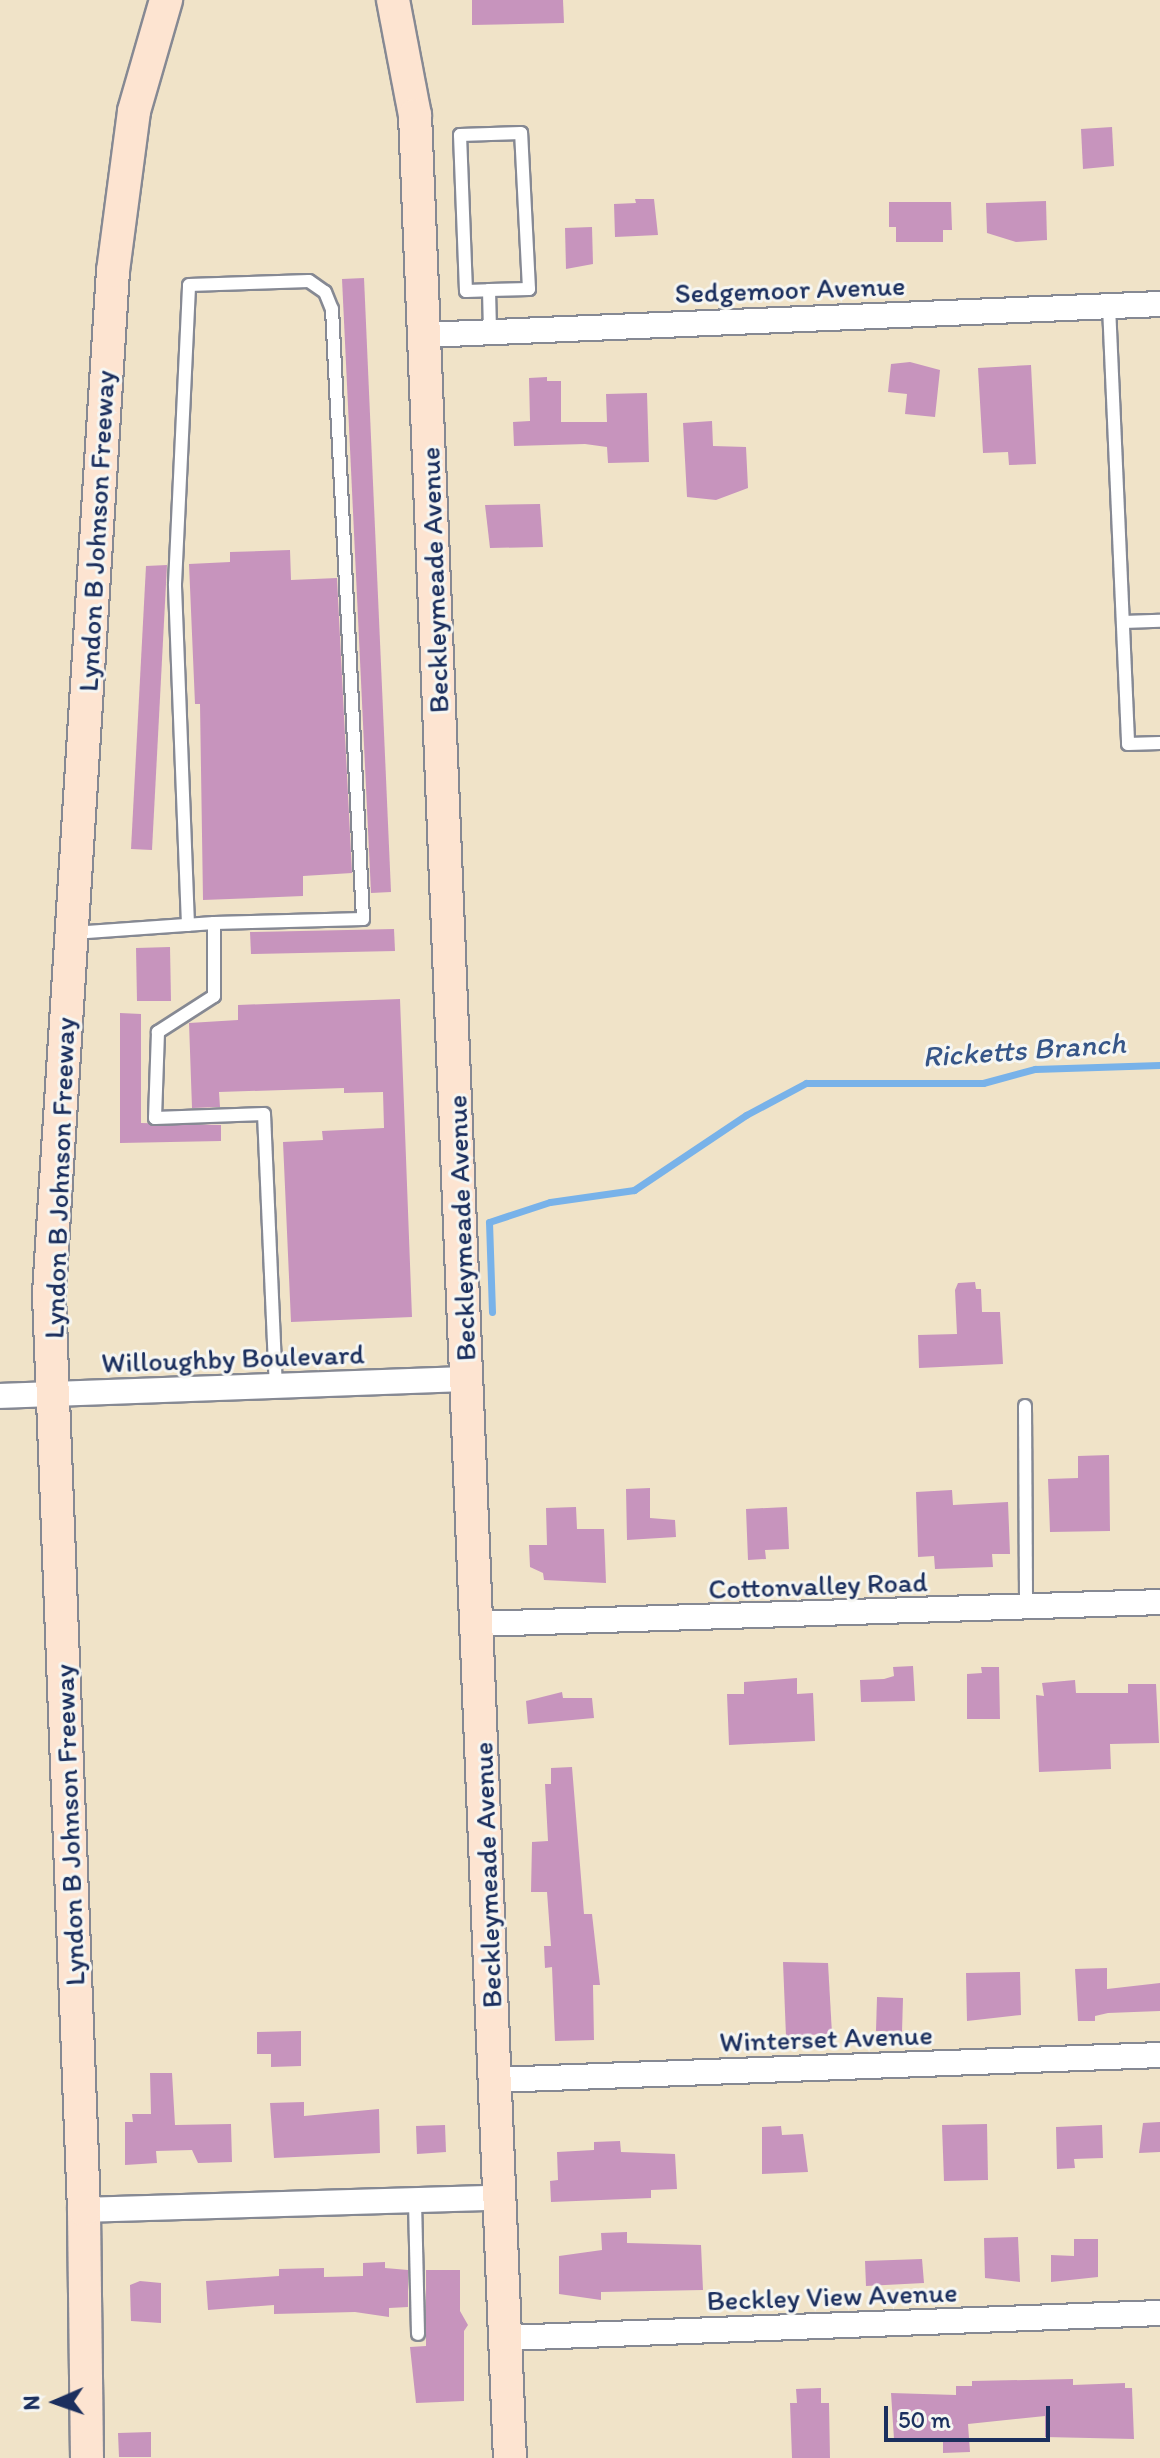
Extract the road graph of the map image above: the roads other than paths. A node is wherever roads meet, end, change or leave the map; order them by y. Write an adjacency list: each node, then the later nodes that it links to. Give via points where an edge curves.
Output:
1 (166, 0): 13 (main road, Lyndon B Johnson Freeway, via 134,111 113,271)
2 (393, 0): 7 (main road, Beckleymeade Avenue, via 415,115)
3 (489, 290): 3 (lane, via 466,291 460,135 521,133 529,289); 6 (lane)
4 (1160, 304): 5 (street, Sedgemoor Avenue)
5 (1109, 306): 6 (street, Sedgemoor Avenue); 9 (lane)
6 (490, 332): 7 (street, Sedgemoor Avenue)
7 (424, 335): 14 (main road, Beckleymeade Avenue)
8 (1160, 621): 9 (lane)
9 (1123, 622): 10 (lane, via 1128,744)
10 (1160, 743)
11 (214, 923): 12 (lane); 12 (lane, via 363,919 332,309 325,292 309,281 189,285 175,584); 15 (lane, via 214,996 158,1032 155,1118 264,1114)
12 (188, 925): 13 (lane)
13 (73, 933): 16 (main road, Lyndon B Johnson Freeway, via 49,1294)
14 (467, 1379): 15 (street, Willoughby Boulevard); 21 (main road, Beckleymeade Avenue)
15 (276, 1386): 16 (street, Willoughby Boulevard)
16 (54, 1394): 17 (street, Willoughby Boulevard); 26 (main road, Lyndon B Johnson Freeway)
17 (0, 1396)
18 (1025, 1406): 20 (lane)
19 (1160, 1602): 20 (street, Cottonvalley Road)
20 (1026, 1610): 21 (street, Cottonvalley Road)
21 (477, 1624): 23 (main road, Beckleymeade Avenue)
22 (1160, 2055): 23 (street, Winterset Avenue)
23 (495, 2080): 24 (main road, Beckleymeade Avenue)
24 (500, 2198): 25 (street); 29 (main road, Beckleymeade Avenue)
25 (415, 2201): 26 (street); 28 (lane)
26 (84, 2210): 30 (main road, Lyndon B Johnson Freeway)
27 (1160, 2313): 29 (street, Beckley View Avenue)
28 (418, 2334)
29 (506, 2338): 31 (main road, Beckleymeade Avenue)
30 (87, 2458)
31 (510, 2458)

